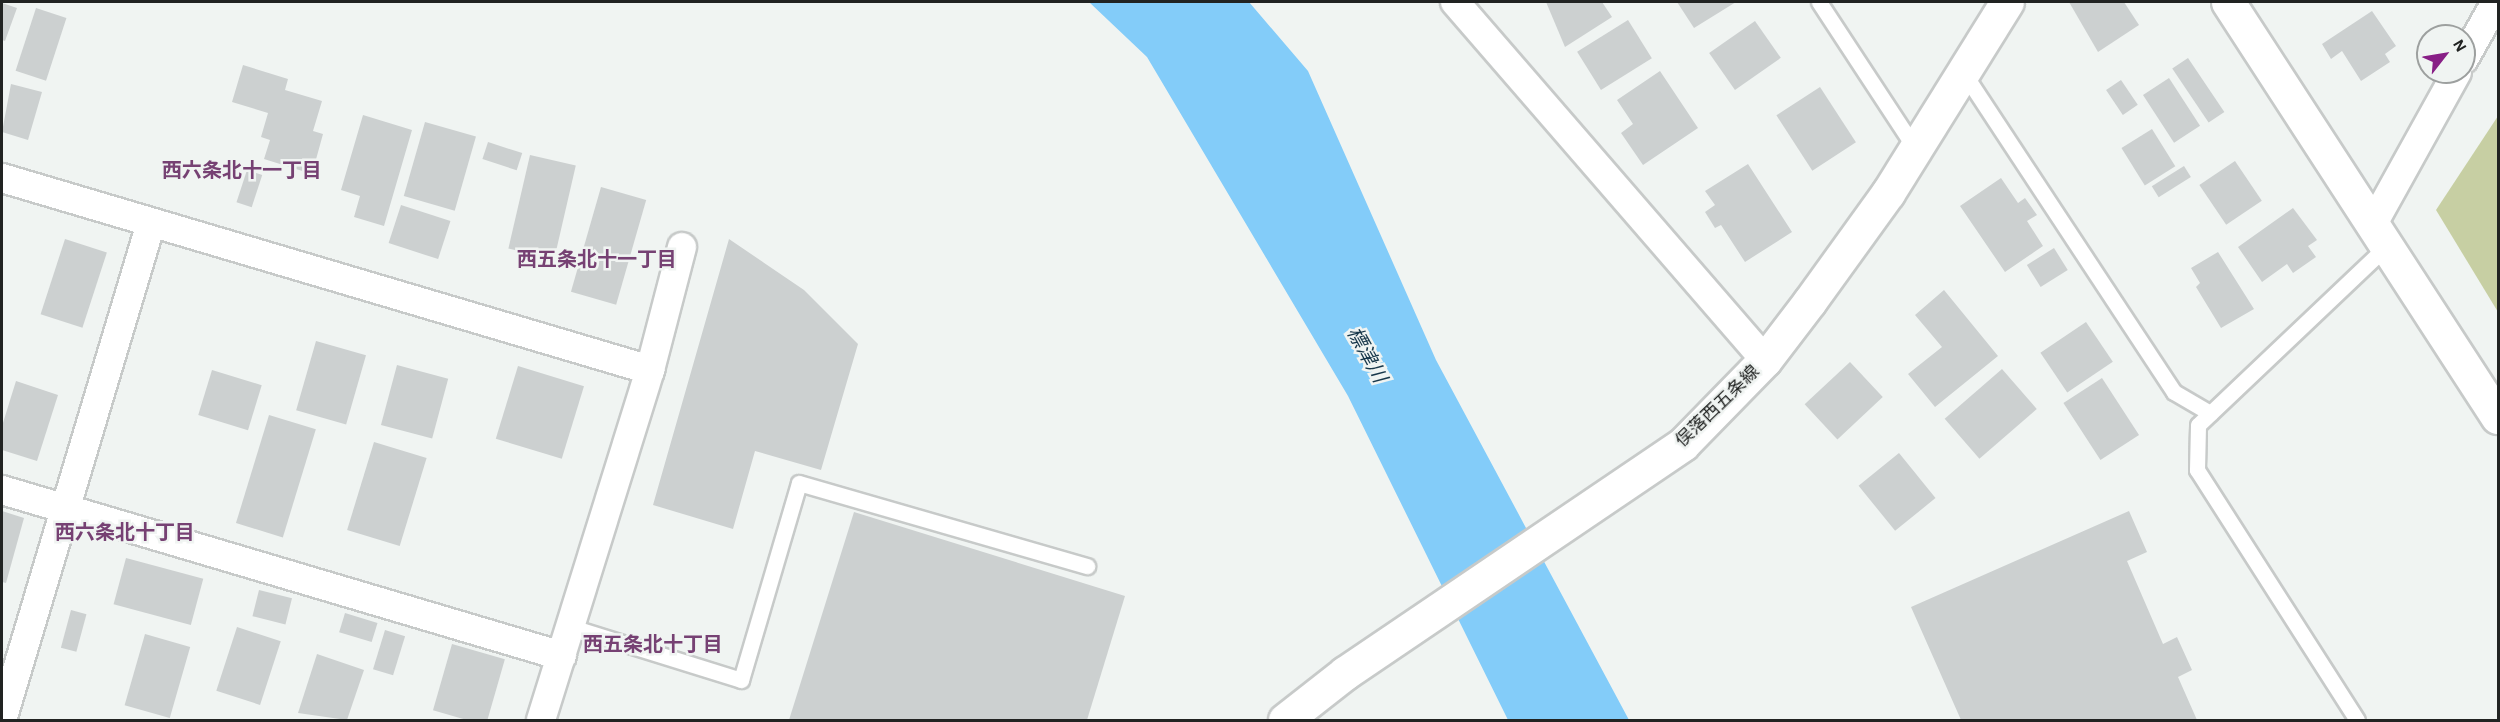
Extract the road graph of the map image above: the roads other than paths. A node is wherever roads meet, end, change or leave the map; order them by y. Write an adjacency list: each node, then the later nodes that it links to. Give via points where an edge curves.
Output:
1 (1455, 2): 14 (street)
2 (1819, 2): 9 (lane)
3 (2007, 2): 7 (main road, 俣落西五条線)
4 (2228, 2): 12 (main road)
5 (2496, 2): 6 (street)
6 (2476, 38)
7 (1963, 72): 9 (main road, 俣落西五条線); 16 (lane, via 2174,392)
8 (2451, 84): 12 (street)
9 (1916, 148): 14 (main road, 俣落西五条線)
10 (2, 178): 11 (street)
11 (151, 223): 15 (street); 19 (street)
12 (2381, 233): 16 (lane); 17 (main road)
13 (682, 247): 15 (street)
14 (1766, 360): 25 (main road, 俣落西五条線, via 1683,444 1344,673)
15 (650, 370): 21 (street)
16 (2210, 413): 26 (lane, via 2198,425 2197,470)
17 (2499, 417)
18 (2, 490): 19 (street)
19 (64, 510): 22 (street); 23 (street)
20 (1087, 566): 21 (lane, via 799,483 741,680)
21 (571, 627): 22 (street)
22 (562, 656): 24 (street)
23 (2, 720)
24 (541, 720)
25 (1285, 720)
26 (2357, 720)

